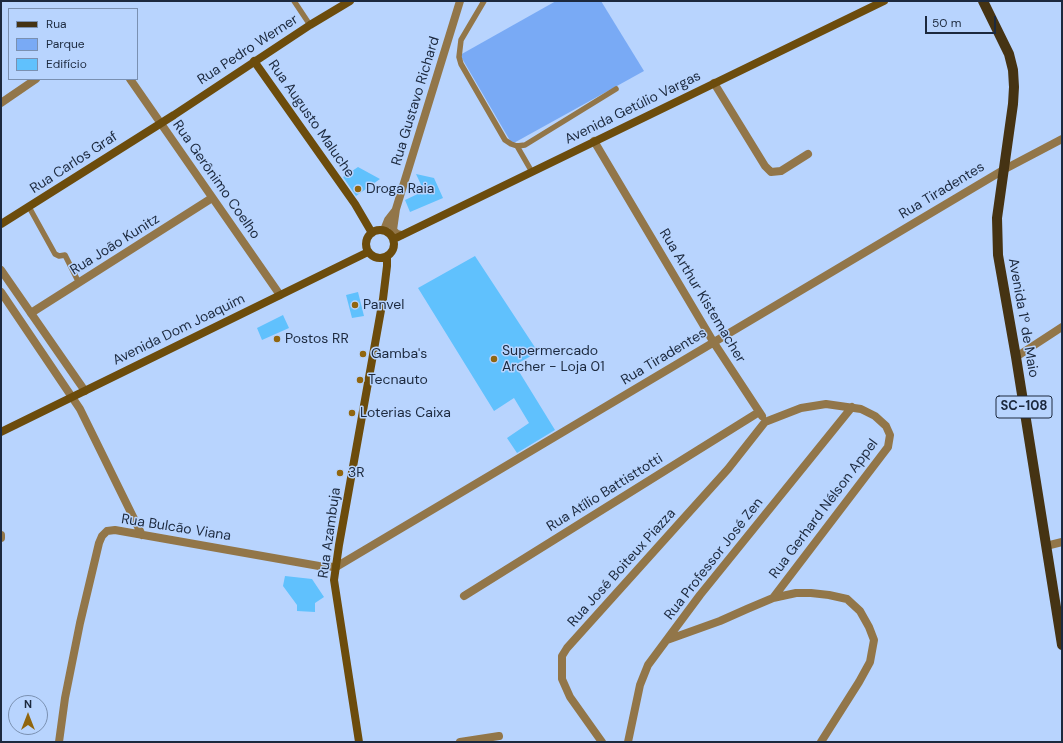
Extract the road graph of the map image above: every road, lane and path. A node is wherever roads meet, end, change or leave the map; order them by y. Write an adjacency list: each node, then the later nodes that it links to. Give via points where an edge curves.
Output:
1 (294, 1): 7 (lane)
2 (350, 1): 7 (main road, Rua Pedro Werner)
3 (460, 1): 23 (street, Rua Gustavo Richard)
4 (484, 1): 17 (lane, via 461,40 459,57 505,140)
5 (884, 1): 11 (main road, Avenida Getúlio Vargas)
6 (983, 1): 19 (main road, Avenida 1º de Maio / SC-108, via 1009,54 1013,70 1013,104)
7 (310, 25): 8 (main road, Rua Pedro Werner)
8 (254, 61): 14 (main road, Rua Pedro Werner); 26 (main road, Rua Augusto Maluche, via 355,204)
9 (35, 80): 13 (street)
10 (131, 80): 14 (street, Rua Gerônimo Coelho)
11 (714, 83): 16 (main road, Avenida Getúlio Vargas); 18 (street, via 771,172 781,171)
12 (616, 89): 17 (lane, via 525,145)
13 (1, 103)
14 (161, 123): 21 (street, Rua Gerônimo Coelho); 22 (main road, Rua Carlos Graf)
15 (1062, 139): 19 (street, Rua Tiradentes)
16 (594, 141): 20 (main road, Avenida Getúlio Vargas); 37 (street, Rua Arthur Kistemacher)
17 (517, 146): 20 (lane)
18 (808, 154)
19 (1005, 169): 37 (street, Rua Tiradentes); 38 (main road, Avenida 1º de Maio / SC-108, via 997,218 997,242)
20 (532, 172): 27 (main road, Avenida Getúlio Vargas)
21 (212, 198): 31 (street, Rua João Kunitz); 33 (street, Rua Gerônimo Coelho)
22 (29, 207): 24 (main road, Rua Carlos Graf); 31 (lane, via 55,254 65,255)
23 (396, 209): 25 (street, Rua Gustavo Richard); 27 (street, Rua Gustavo Richard, via 393,230)
24 (1, 224)
25 (384, 230): 26 (main road); 27 (main road)
26 (372, 233): 28 (main road, via 366,242)
27 (397, 237): 29 (main road, via 393,251)
28 (368, 252): 29 (main road, via 377,258); 33 (main road, Avenida Dom Joaquim)
29 (387, 257): 50 (main road, Rua Azambuja, via 383,299)
30 (1, 270): 34 (street)
31 (79, 283): 34 (street, Rua João Kunitz)
32 (1, 292): 35 (street)
33 (280, 295): 39 (main road, Avenida Dom Joaquim)
34 (31, 313): 35 (street, Rua João Kunitz); 39 (street)
35 (20, 320): 40 (street)
36 (1062, 327): 38 (street)
37 (714, 343): 42 (street, Rua Arthur Kistemacher); 50 (street, Rua Tiradentes)
38 (1016, 357): 49 (main road, Avenida 1º de Maio / SC-108)
39 (85, 391): 40 (main road, Avenida Dom Joaquim)
40 (72, 397): 44 (main road, Avenida Dom Joaquim); 46 (street)
41 (852, 407): 43 (street, Rua Gerhard Nélson Appel, via 826,404 801,408); 52 (street, Rua Gerhard Nélson Appel, via 875,416 886,426 890,436 888,447); 53 (street, Rua Professor José Zen)
42 (759, 412): 43 (street, Rua Arthur Kistemacher); 51 (street, Rua Atílio Battisttotti)
43 (765, 422): 59 (street, Rua José Boiteux Piazza, via 728,469 562,656 562,679 570,697)
44 (1, 432)
45 (1, 535): 47 (street)
46 (142, 535): 50 (street, Rua Bulcão Viana); 56 (street, Rua Bulcão Viana, via 115,530 107,531 102,536 80,623)
47 (1, 538)
48 (1062, 542): 49 (street)
49 (1046, 546): 54 (main road, Avenida 1º de Maio / SC-108)
50 (336, 567): 57 (main road, Rua Azambuja, via 334,580)
51 (464, 596)
52 (773, 598): 53 (street, Rua Gerhard Nélson Appel); 61 (street, via 811,593 847,599 860,611 874,640 870,662)
53 (667, 640): 60 (street, Rua Professor José Zen, via 648,665 640,686)
54 (1062, 645)
55 (499, 736): 58 (street)
56 (59, 742)
57 (359, 742)
58 (460, 742)
59 (602, 742)
60 (628, 742)
61 (821, 742)

